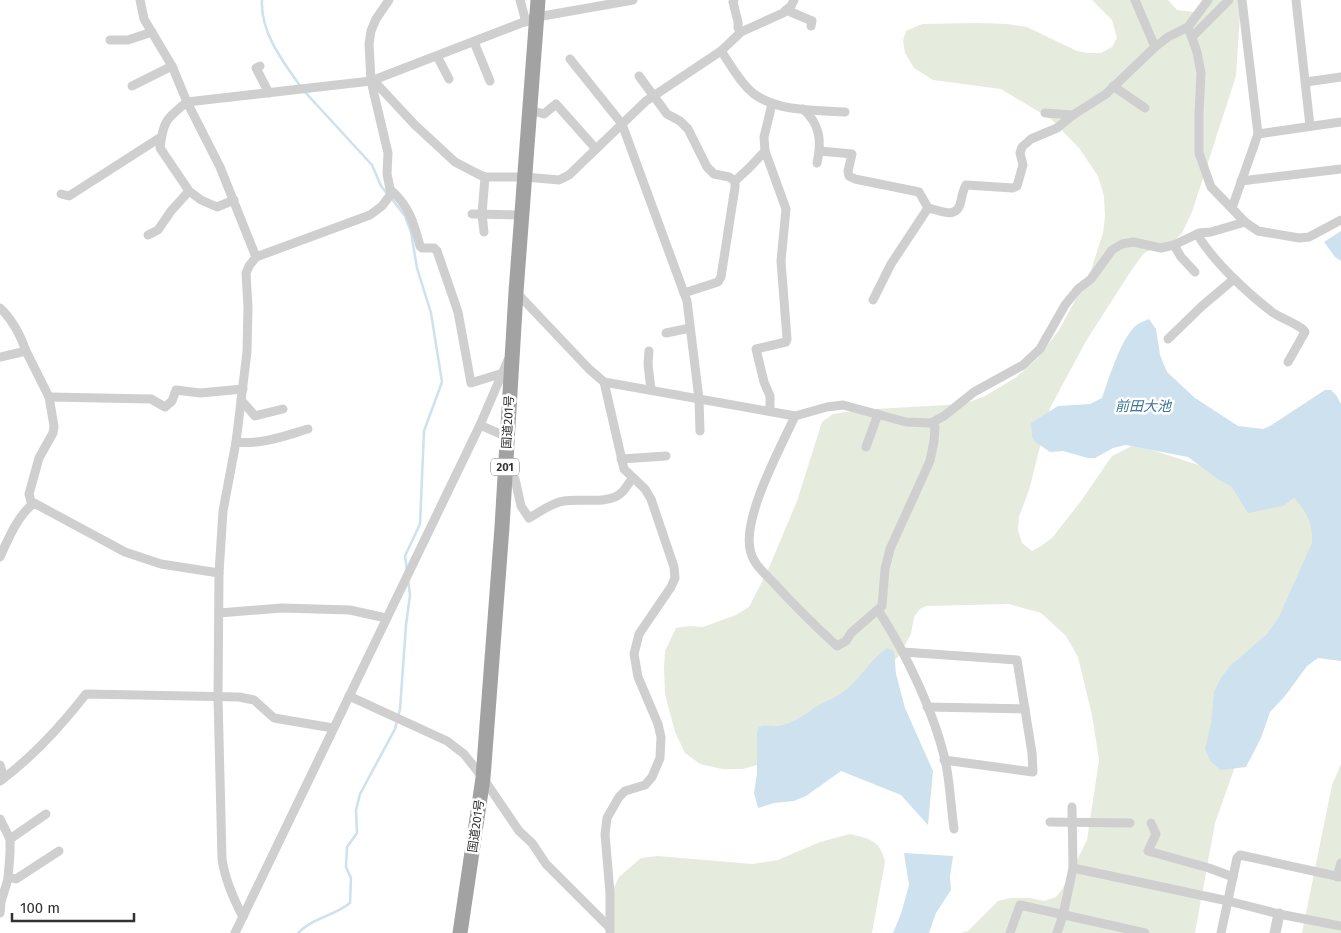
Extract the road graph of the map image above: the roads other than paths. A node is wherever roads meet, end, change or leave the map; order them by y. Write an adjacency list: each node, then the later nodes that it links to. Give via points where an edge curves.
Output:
1 (140, 0): 19 (street, via 144,19)
2 (389, 0): 33 (street, via 371,31)
3 (520, 0): 14 (street)
4 (538, 0): 14 (highway, 国道201号 / 201)
5 (633, 0): 14 (street)
6 (734, 0): 17 (street)
7 (794, 0): 13 (street)
8 (1135, 0): 24 (street)
9 (1208, 0): 18 (street)
10 (1229, 0): 20 (street)
11 (1242, 0): 51 (street)
12 (1296, 0): 35 (street)
13 (786, 10): 15 (street); 16 (street, via 812,22)
14 (532, 19): 22 (street); 44 (highway, 国道201号 / 201)
15 (754, 26): 17 (street, via 748,22); 23 (street)
16 (811, 26)
17 (738, 28): 23 (street, via 730,35)
18 (1188, 28): 20 (street); 24 (street)
19 (152, 32): 21 (street, via 128,40); 28 (street)
20 (1192, 37): 67 (street, via 1201,73 1200,153 1211,187)
21 (110, 40)
22 (474, 42): 26 (street); 34 (street)
23 (731, 42): 25 (street)
24 (1155, 47): 37 (street)
25 (721, 50): 39 (street); 41 (street, via 754,94)
26 (437, 56): 32 (street); 33 (street)
27 (570, 59): 49 (street)
28 (172, 66): 36 (street); 40 (street)
29 (260, 66): 38 (street, via 256,68)
30 (639, 76): 39 (street)
31 (1341, 77): 35 (street)
32 (449, 79)
33 (372, 80): 38 (street); 59 (street, via 455,162); 64 (street, via 388,153)
34 (490, 81)
35 (1306, 82): 50 (street)
36 (132, 86)
37 (1113, 86): 42 (street); 47 (street)
38 (269, 93): 40 (street)
39 (653, 96): 49 (street); 60 (street, via 667,114 688,130 707,168)
40 (187, 102): 52 (street, via 162,127); 65 (street)
41 (772, 104): 43 (street); 54 (street, via 764,137)
42 (1144, 108)
43 (803, 109): 45 (street); 55 (street, via 817,125)
44 (530, 110): 53 (street, via 544,114 556,104); 58 (highway, 国道201号 / 201)
45 (845, 112)
46 (1044, 113): 47 (street)
47 (1073, 115): 66 (street, via 1058,128 1031,139 1022,147 1017,186 966,185 956,212)
48 (1341, 122): 50 (street)
49 (622, 124): 53 (street); 81 (street)
50 (1310, 126): 51 (street)
51 (1258, 134): 61 (street)
52 (161, 138): 62 (street, via 160,148); 63 (street, via 69,196)
53 (596, 149): 58 (street, via 569,176 559,180)
54 (765, 151): 60 (street); 100 (street, via 786,209 781,261 787,339 786,342 756,349 770,396)
55 (820, 151): 56 (street); 66 (street, via 852,154 850,176 919,192)
56 (817, 163)
57 (1341, 169): 61 (street)
58 (524, 177): 59 (street); 70 (highway, 国道201号 / 201)
59 (485, 178): 69 (street)
60 (734, 181): 81 (street, via 721,277 715,284)
61 (1241, 181): 67 (street)
62 (189, 191): 65 (street, via 217,206); 75 (street, via 158,230)
63 (61, 194)
64 (390, 195): 77 (street, via 370,214); 92 (street, via 403,204 412,218 420,246 437,251 458,312 471,383)
65 (234, 200): 77 (street)
66 (928, 208): 82 (street, via 891,264)
67 (1232, 208): 72 (street)
68 (472, 214): 69 (street)
69 (482, 214): 70 (street); 73 (street)
70 (522, 215): 80 (highway, 国道201号 / 201)
71 (1341, 220): 72 (street, via 1309,237 1299,238 1258,231)
72 (1245, 222): 74 (street)
73 (484, 232)
74 (1197, 234): 76 (street); 79 (street)
75 (148, 235)
76 (1174, 245): 78 (street); 103 (street, via 1161,248 1133,242 1112,250 1066,305 1040,349 1023,365 974,392)
77 (256, 257): 94 (street, via 246,273 247,352)
78 (1195, 272)
79 (1234, 279): 86 (street); 91 (street, via 1281,318 1305,332)
80 (516, 292): 87 (highway, 国道201号 / 201); 93 (street)
81 (684, 293): 84 (street)
82 (874, 300)
83 (0, 308): 89 (street, via 19,332)
84 (690, 328): 85 (street); 97 (street)
85 (666, 333)
86 (1168, 339)
87 (512, 350): 92 (street); 107 (highway, 国道201号 / 201)
88 (649, 350): 95 (street)
89 (26, 351): 90 (street); 96 (street)
90 (0, 358)
91 (1288, 362)
92 (503, 373): 104 (street)
93 (604, 382): 95 (street); 111 (street)
94 (243, 389): 96 (street, via 200,393 176,390 165,407 150,399); 98 (street)
95 (650, 390): 97 (street)
96 (49, 397): 114 (street, via 53,433 39,458 29,494)
97 (699, 399): 100 (street); 106 (street)
98 (241, 400): 99 (street, via 255,416); 108 (street)
99 (283, 409)
100 (770, 411): 102 (street)
101 (878, 414): 102 (street, via 843,405); 103 (street, via 906,422); 109 (street)
102 (795, 416): 117 (street, via 751,520 748,535 750,553 779,589 837,646)
103 (931, 423): 117 (street, via 935,427 930,462 890,549 882,606)
104 (480, 425): 107 (street); 119 (street)
105 (308, 429): 108 (street, via 262,442)
106 (700, 431)
107 (507, 437): 113 (highway, 国道201号 / 201)
108 (236, 442): 116 (street, via 223,511)
109 (866, 446)
110 (666, 456): 111 (street)
111 (621, 459): 112 (street, via 624,469)
112 (633, 478): 113 (street, via 621,494 602,500 557,502 529,518 521,506 516,479); 152 (street, via 651,499 676,578 639,634 634,654 638,676 658,724 660,758 652,777 645,784 625,791 607,818)
113 (504, 480): 128 (highway, 国道201号 / 201)
114 (32, 505): 115 (street, via 15,527); 116 (street, via 34,503 125,552 162,564)
115 (0, 557)
116 (219, 573): 118 (street)
117 (878, 610): 120 (street)
118 (219, 614): 119 (street, via 282,608 350,610); 122 (street)
119 (386, 618): 121 (street)
120 (903, 652): 123 (street); 124 (street, via 1017,660)
121 (349, 696): 125 (street); 128 (street, via 447,741 464,754)
122 (218, 697): 125 (street, via 254,700 274,718); 129 (street, via 86,694 33,754); 149 (street, via 222,859 231,895)
123 (927, 706): 124 (street); 126 (street)
124 (1025, 709): 126 (street, via 1033,772)
125 (333, 728): 149 (street)
126 (944, 760): 137 (street)
127 (0, 765): 129 (street)
128 (483, 778): 152 (street, via 546,864); 154 (highway, 国道201号 / 201)
129 (2, 779)
130 (1072, 807): 134 (street)
131 (46, 814): 138 (street)
132 (0, 819): 138 (street)
133 (1050, 822): 134 (street)
134 (1072, 822): 135 (street); 141 (street)
135 (1130, 823)
136 (1151, 823): 143 (street, via 1156,834 1148,850)
137 (954, 829)
138 (10, 839): 142 (street)
139 (59, 850): 142 (street, via 16,879)
140 (1341, 863): 144 (street)
141 (1073, 868): 145 (street); 147 (street)
142 (8, 877): 146 (street)
143 (1233, 877): 144 (street, via 1236,858 1240,855); 145 (street)
144 (1339, 877)
145 (1228, 901): 148 (street); 158 (street)
146 (0, 912)
147 (1063, 914): 155 (street, via 1020,905); 156 (street); 157 (street)
148 (1279, 914): 150 (street); 159 (street)
149 (243, 917): 153 (street)
150 (1327, 922): 151 (street); 160 (street)
151 (1341, 926)
152 (609, 930)
153 (235, 933)
154 (460, 933)
155 (1010, 933)
156 (1057, 933)
157 (1145, 933)
158 (1222, 933)
159 (1275, 933)
160 (1325, 933)

